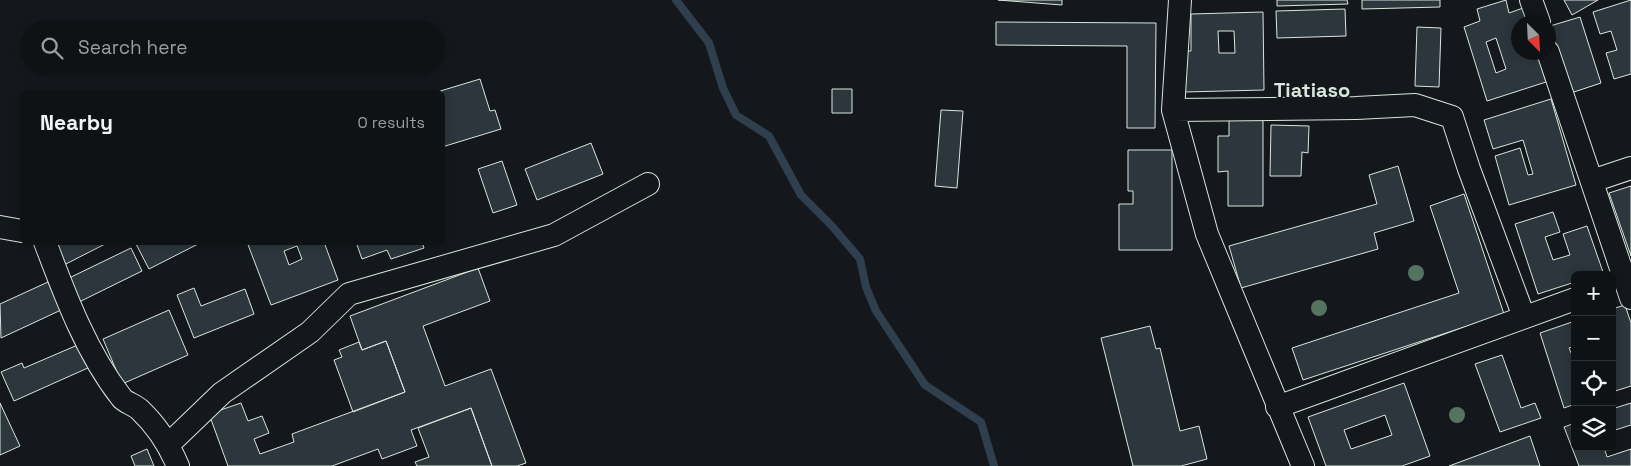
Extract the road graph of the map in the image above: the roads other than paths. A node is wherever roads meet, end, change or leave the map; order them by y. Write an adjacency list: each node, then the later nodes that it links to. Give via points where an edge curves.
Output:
1 (1180, 0): 5 (street)
2 (1531, 0): 3 (street)
3 (1536, 15)
4 (1551, 60): 7 (street)
5 (1173, 110): 14 (street, via 1415,105 1452,117); 15 (street, via 1206,234)
6 (1631, 168): 7 (street)
7 (1592, 181): 12 (street)
8 (648, 184): 16 (street, via 554,235 349,294 310,332 222,393)
9 (0, 227): 10 (street)
10 (20, 231)
11 (46, 245): 16 (street, via 68,301 96,358 122,399 139,408)
12 (1625, 285)
13 (1571, 299): 14 (street)
14 (1524, 317): 15 (street)
15 (1278, 407): 18 (street)
16 (169, 444): 17 (street)
17 (178, 466)
18 (1304, 466)

